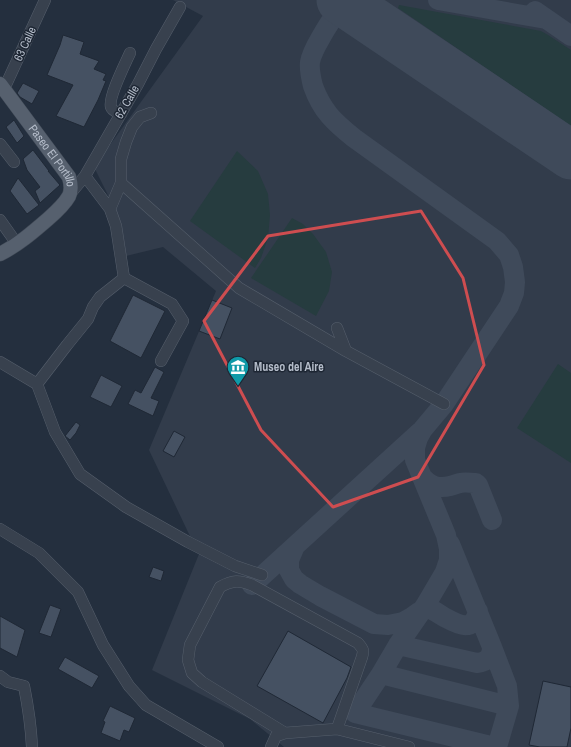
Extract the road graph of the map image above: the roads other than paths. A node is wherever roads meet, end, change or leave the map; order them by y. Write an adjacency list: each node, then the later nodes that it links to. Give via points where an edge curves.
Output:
1 (45, 0): 4 (street, 63 Calle)
2 (180, 6): 6 (street, 62 Calle)
3 (130, 53): 6 (street, via 111,96 112,110)
4 (2, 86): 11 (main road, Paseo El Portillo, via 70,177)
5 (151, 113): 10 (street, via 140,117 132,128 121,159)
6 (121, 114): 9 (street, 62 Calle)
7 (0, 144): 8 (street)
8 (14, 162)
9 (85, 176): 11 (street, 62 Calle); 12 (street)
10 (121, 182): 12 (street); 18 (street, via 239,288)
11 (70, 194): 14 (main road, Paseo El Portillo, via 63,205)
12 (110, 209): 16 (street, via 116,226)
13 (0, 220): 14 (street)
14 (18, 244): 15 (main road, Paseo El Portillo)
15 (0, 254)
16 (124, 278): 19 (street, via 172,304 183,321); 23 (street, via 100,296 88,319)
17 (338, 328): 18 (street)
18 (346, 351): 24 (street)
19 (161, 361)
20 (0, 362): 21 (street)
21 (11, 369): 22 (street); 23 (street)
22 (0, 370)
23 (37, 384): 26 (street, via 55,432 80,474 132,511 235,566)
24 (444, 404)
25 (0, 529): 31 (street, via 39,553 78,592 103,645 129,686 146,705)
26 (262, 576)
27 (0, 676): 30 (street, via 8,682 24,686)
28 (338, 729): 29 (street); 29 (street, via 362,657 362,648 358,643 252,585 228,582 220,586 190,645 188,660 192,672 202,682); 33 (street)
29 (285, 733): 32 (street, via 276,736)
30 (32, 747)
31 (218, 747)
32 (271, 747)
33 (409, 747)

